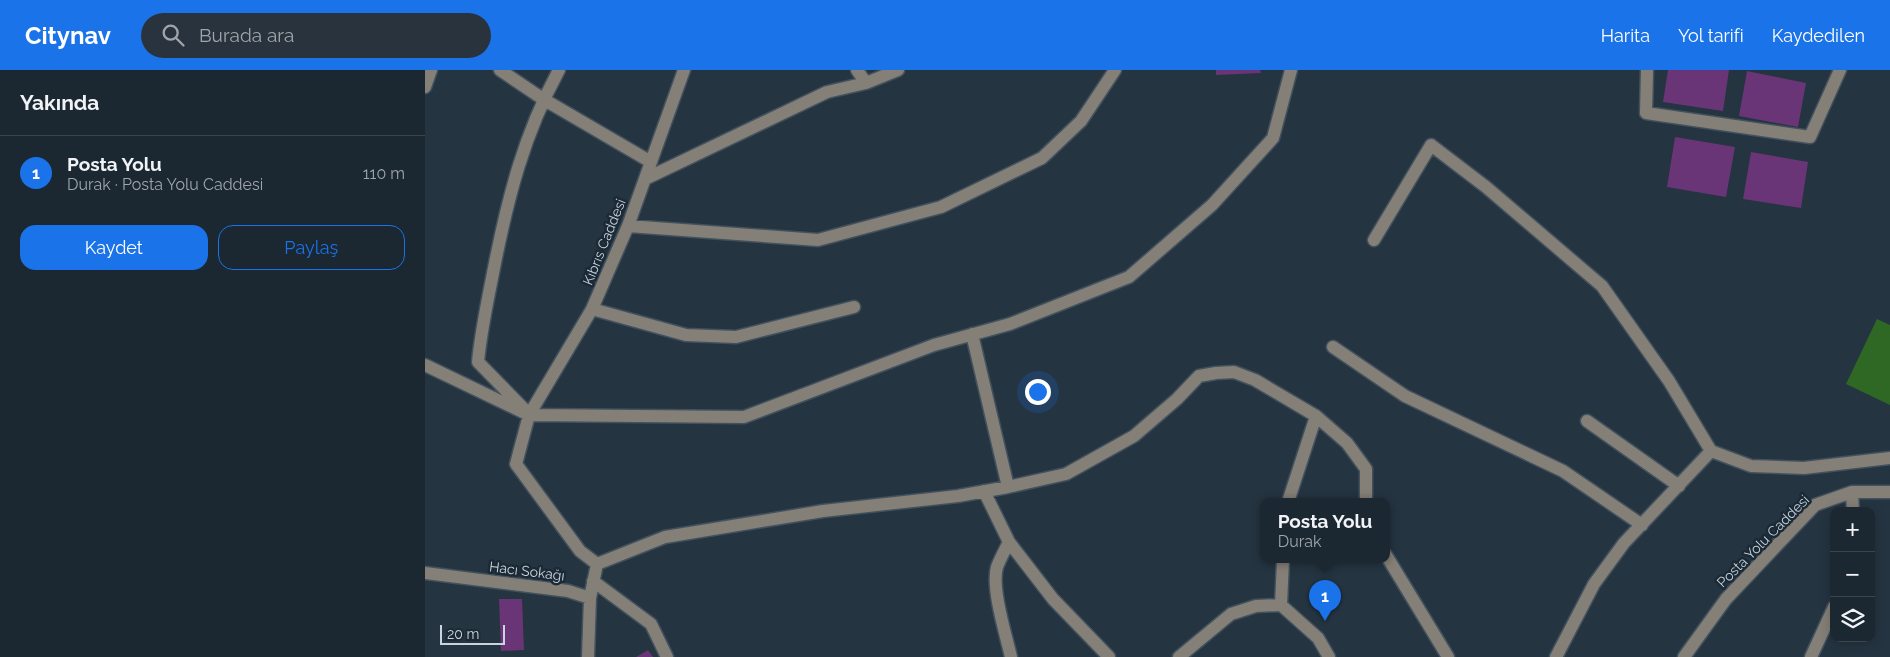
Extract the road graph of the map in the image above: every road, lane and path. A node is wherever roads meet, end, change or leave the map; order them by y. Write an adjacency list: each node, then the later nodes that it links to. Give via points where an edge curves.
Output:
1 (431, 70): 12 (street)
2 (500, 70): 13 (street)
3 (559, 70): 13 (street)
4 (685, 70): 14 (street, Kıbrıs Caddesi)
5 (857, 70): 11 (street)
6 (898, 70): 11 (street)
7 (1115, 70): 16 (street, via 1081,121 1042,158 941,207 818,240)
8 (1291, 70): 20 (street, via 1273,138 1212,205 1129,277 1010,324)
9 (1647, 70): 10 (street, via 1645,113 1810,137)
10 (1839, 70)
11 (866, 83): 15 (street, via 827,92)
12 (425, 87)
13 (543, 99): 14 (street); 23 (street, via 523,147 510,194 481,329 478,362)
14 (651, 162): 15 (street, Kıbrıs Caddesi)
15 (645, 180): 16 (street, Kıbrıs Caddesi)
16 (628, 226): 19 (street, Kıbrıs Caddesi)
17 (1374, 240): 26 (street, via 1431,145 1487,187 1602,286 1669,380)
18 (854, 307): 19 (street, via 736,337 686,336)
19 (592, 309): 23 (street, Kıbrıs Caddesi)
20 (972, 334): 23 (street, via 744,417); 29 (street)
21 (1333, 347): 36 (street, via 1405,396 1563,471)
22 (425, 366): 23 (street)
23 (529, 415): 40 (street, Kıbrıs Caddesi, via 516,464 580,551)
24 (1316, 416): 29 (street, via 1255,380 1234,372 1199,376 1135,436 1066,474); 33 (street); 34 (street, via 1347,443 1366,469)
25 (1587, 421): 28 (street)
26 (1711, 451): 27 (street, via 1751,466 1803,468); 28 (street)
27 (1890, 458)
28 (1679, 486): 36 (street)
29 (1008, 488): 30 (street)
30 (984, 491): 37 (street); 40 (street, via 823,511 665,537)
31 (1852, 492): 32 (street, Posta Yolu Caddesi); 35 (street); 54 (street, Posta Yolu Caddesi, via 1815,505 1726,599)
32 (1890, 492)
33 (1290, 498)
34 (1366, 498)
35 (1853, 507)
36 (1642, 525): 53 (street, via 1624,543 1594,584)
37 (1009, 542): 48 (street, via 997,569 997,584 1000,613); 49 (street, via 1053,599)
38 (1390, 562): 52 (street)
39 (1283, 563): 44 (street)
40 (597, 564): 42 (street)
41 (425, 573): 43 (street, Hacı Sokağı, via 568,591)
42 (593, 581): 43 (street); 47 (street, via 651,624)
43 (589, 598): 46 (street)
44 (1281, 605): 50 (street, via 1256,606 1231,614); 51 (street, via 1318,638)
45 (1830, 616): 55 (street)
46 (588, 657)
47 (667, 657)
48 (1011, 657)
49 (1109, 657)
50 (1179, 657)
51 (1329, 657)
52 (1448, 657)
53 (1556, 657)
54 (1684, 657)
55 (1811, 657)

